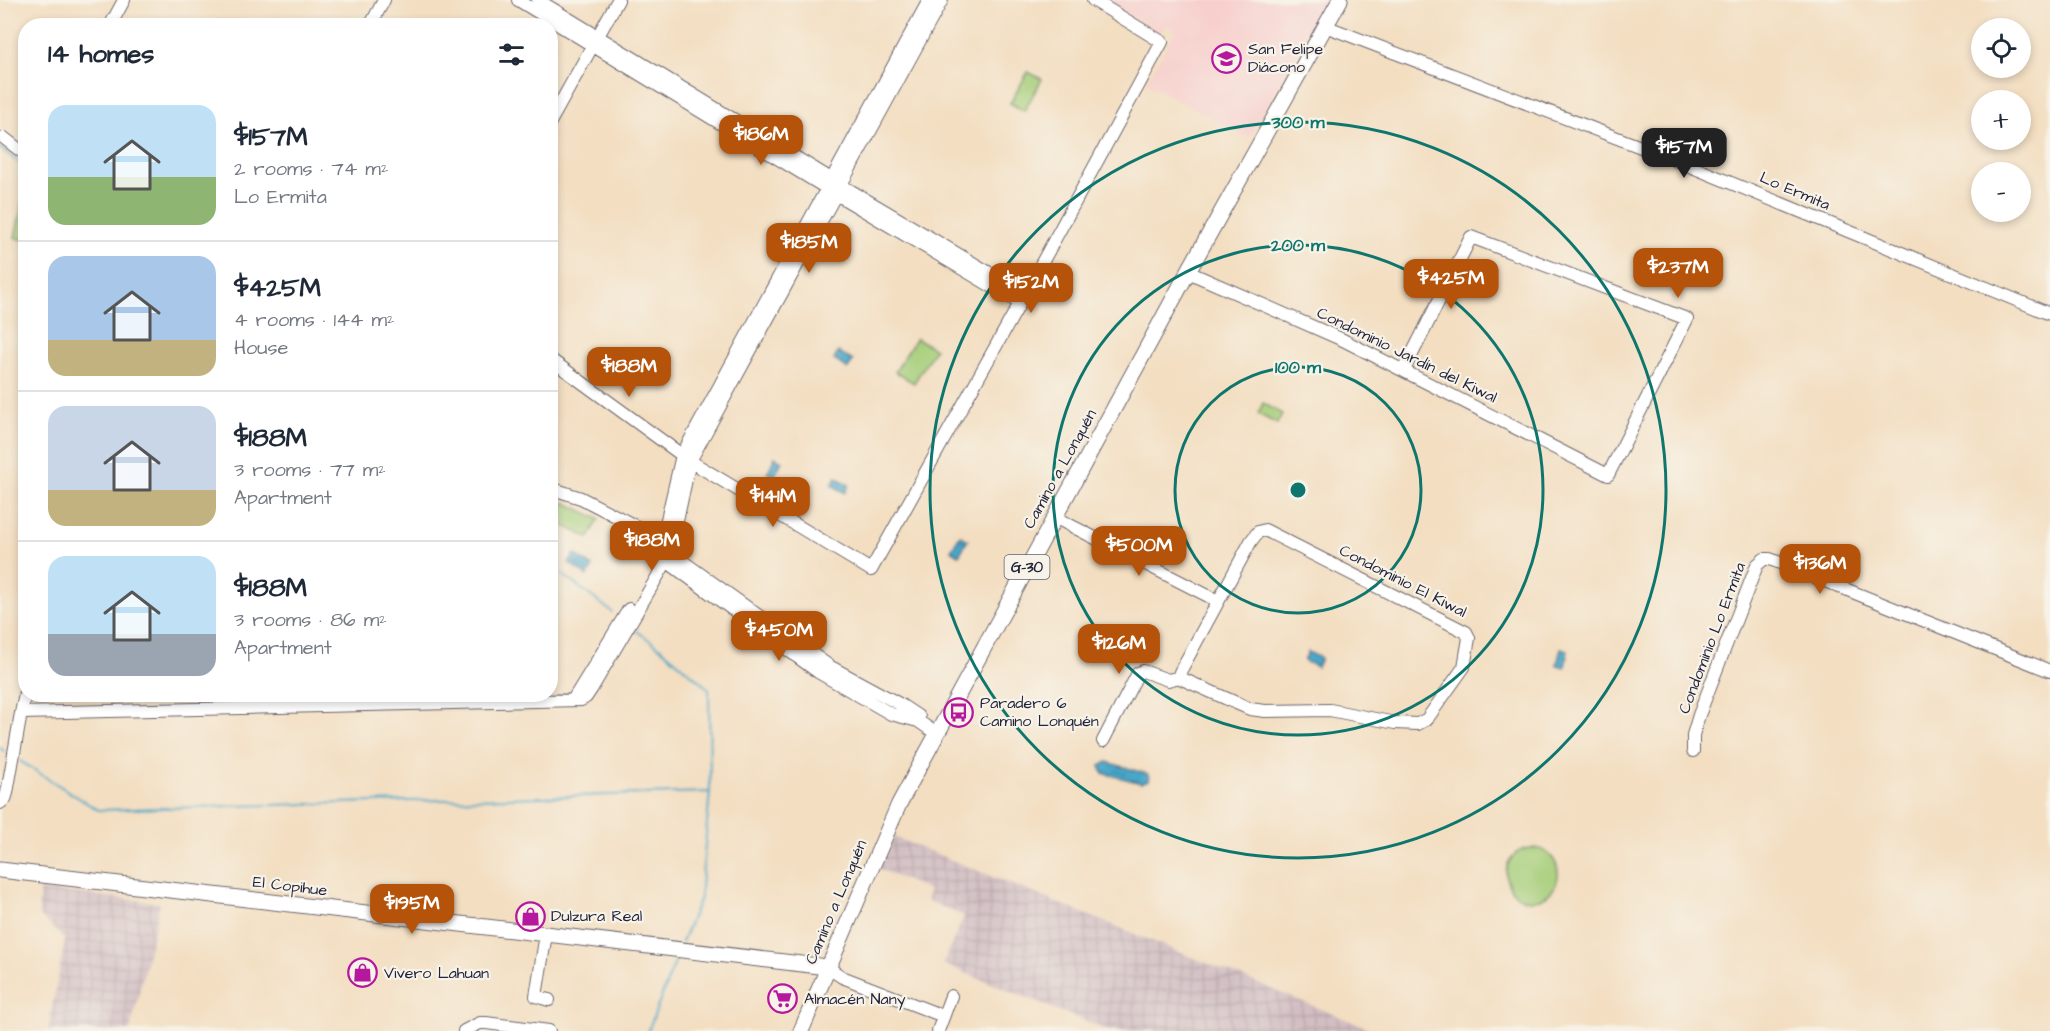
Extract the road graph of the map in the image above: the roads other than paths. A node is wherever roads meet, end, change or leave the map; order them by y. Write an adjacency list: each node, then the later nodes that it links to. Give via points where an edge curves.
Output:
1 (124, 0): 10 (street)
2 (384, 0): 11 (street)
3 (518, 0): 12 (street)
4 (538, 0): 15 (street)
5 (618, 0): 15 (street)
6 (929, 0): 19 (street)
7 (942, 0): 19 (street)
8 (1093, 0): 21 (street, via 1162,42)
9 (1340, 0): 14 (main road, Camino a Lonquén / G-30)
10 (114, 18)
11 (374, 18)
12 (552, 18)
13 (558, 21): 15 (street)
14 (1325, 26): 20 (main road, Camino a Lonquén / G-30); 22 (street, Lo Ermita, via 1680,162)
15 (596, 41): 16 (street); 19 (street)
16 (558, 108)
17 (4, 138): 18 (street)
18 (18, 149)
19 (833, 186): 21 (street); 25 (street)
20 (1188, 272): 24 (street, Condominio Jardín del Kiwal); 27 (main road, Camino a Lonquén / G-30)
21 (1023, 298): 25 (street, via 871,570)
22 (2050, 314)
23 (558, 365): 25 (street)
24 (1404, 370): 24 (street, Condominio Jardín del Kiwal, via 1608,475 1687,319 1471,237)
25 (686, 458): 28 (street)
26 (558, 491): 28 (street, via 581,498)
27 (1054, 517): 29 (street); 36 (main road, Camino a Lonquén / G-30)
28 (667, 553): 32 (street, via 589,692 581,700); 36 (street, via 834,669)
29 (1218, 601): 31 (street, Condominio El Kiwal); 31 (street, Condominio El Kiwal, via 1254,536 1265,530 1463,630 1469,638 1466,660 1427,719 1415,725 1335,710 1250,709)
30 (2050, 671): 38 (street, Condominio Lo Ermita, via 1764,559 1757,565 1699,715)
31 (1180, 677): 37 (street, via 1168,680 1138,672)
32 (558, 700)
33 (23, 702): 35 (street)
34 (347, 702): 35 (street)
35 (21, 713): 39 (street, via 7,793)
36 (938, 731): 42 (main road, Camino a Lonquén / G-30, via 896,810)
37 (1103, 741)
38 (1693, 751)
39 (0, 802)
40 (0, 870): 41 (main road, El Copihue)
41 (546, 934): 42 (main road, El Copihue); 44 (street, via 536,996)
42 (827, 967): 45 (street, via 842,977); 48 (main road, Camino a Lonquén / G-30)
43 (951, 996): 45 (street)
44 (549, 1000)
45 (943, 1016): 49 (street)
46 (464, 1031): 47 (street, via 480,1023)
47 (549, 1031)
48 (801, 1031)
49 (938, 1031)

